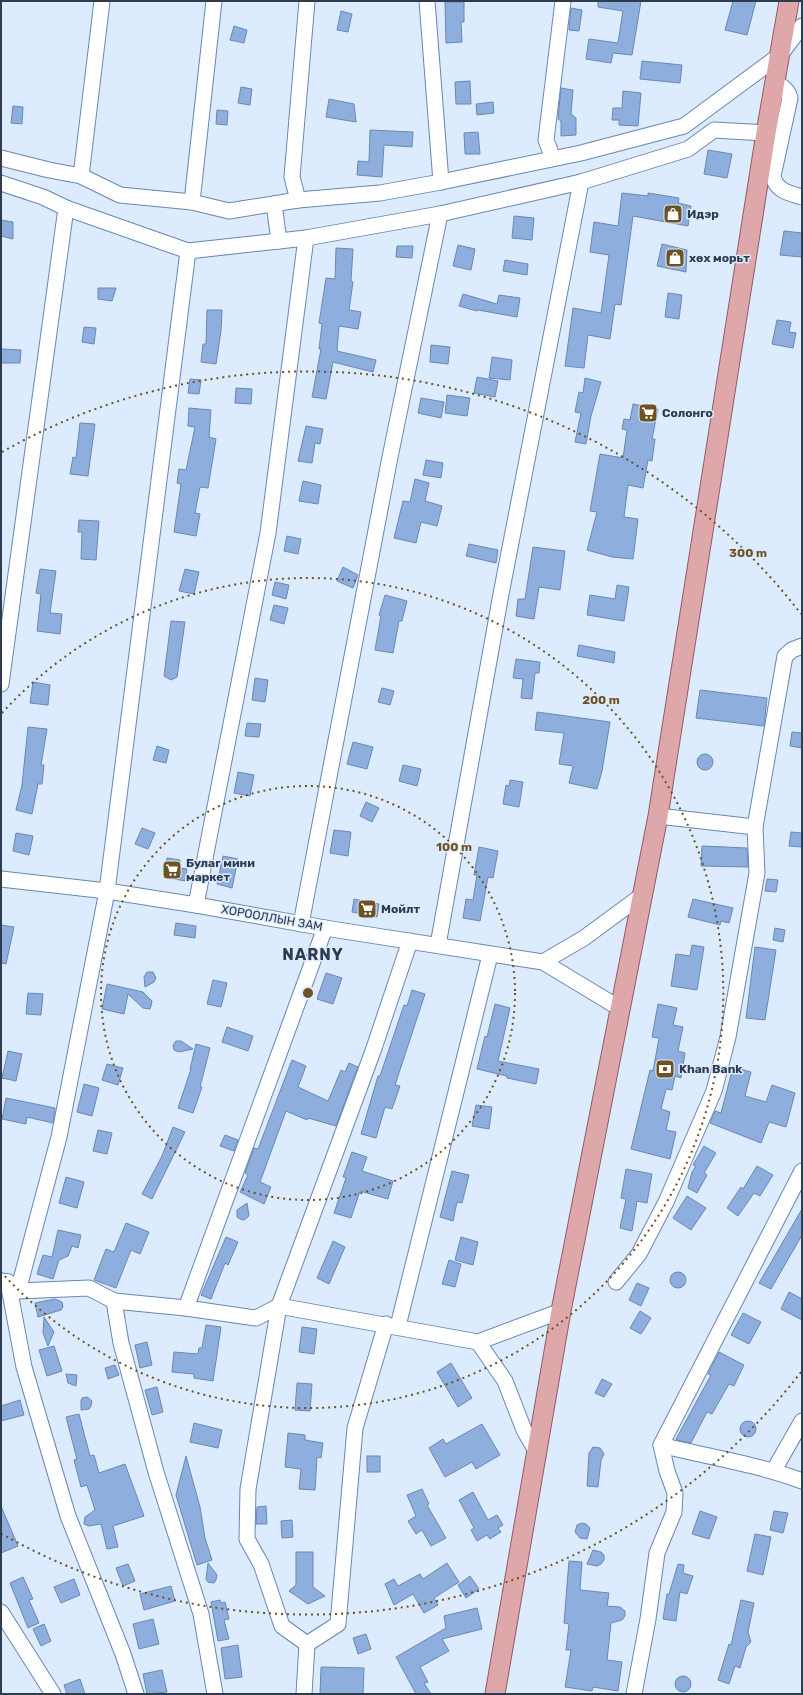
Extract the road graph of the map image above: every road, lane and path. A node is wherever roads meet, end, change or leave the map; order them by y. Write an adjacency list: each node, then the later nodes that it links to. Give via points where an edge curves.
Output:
1 (102, 1): 13 (street)
2 (214, 1): 19 (street)
3 (308, 1): 18 (street, via 292,177)
4 (427, 1): 14 (street)
5 (563, 1): 12 (street, via 546,140)
6 (789, 1): 8 (main road)
7 (802, 26): 8 (street)
8 (780, 55): 9 (main road); 12 (street, via 684,126)
9 (775, 83): 10 (main road); 17 (street, via 788,92 790,98 773,176 774,182 780,189)
10 (766, 133): 15 (street, via 714,130 688,149); 28 (main road)
11 (1, 158): 13 (street)
12 (553, 158): 14 (street)
13 (81, 176): 19 (street, via 120,195)
14 (441, 182): 18 (street, via 380,193)
15 (581, 182): 22 (street); 37 (street, via 501,594)
16 (1, 183): 21 (street, via 43,197)
17 (802, 197)
18 (298, 200): 20 (street)
19 (192, 202): 20 (street, via 229,211)
20 (274, 204): 24 (street)
21 (66, 208): 25 (street); 27 (street)
22 (440, 214): 23 (street); 34 (street, via 390,457)
23 (306, 238): 24 (street); 33 (street, via 268,533)
24 (279, 241): 25 (street)
25 (188, 251): 31 (street)
26 (802, 646): 29 (street, via 785,656)
27 (1, 684)
28 (658, 816): 29 (street); 32 (main road)
29 (755, 827): 42 (street, via 757,873 728,1037 714,1091 666,1202 640,1254)
30 (1, 879): 31 (street, ХОРООЛЛЫН ЗАМ)
31 (107, 891): 33 (street, ХОРООЛЛЫН ЗАМ); 43 (street, via 59,1137)
32 (641, 896): 39 (street, via 584,938); 40 (main road)
33 (196, 905): 34 (street, ХОРООЛЛЫН ЗАМ)
34 (301, 924): 35 (street, ХОРООЛЛЫН ЗАМ)
35 (325, 928): 36 (street, ХОРООЛЛЫН ЗАМ); 46 (street)
36 (410, 941): 37 (street, ХОРООЛЛЫН ЗАМ); 45 (street, via 373,1051)
37 (438, 945): 38 (street, ХОРООЛЛЫН ЗАМ)
38 (490, 955): 39 (street, ХОРООЛЛЫН ЗАМ); 48 (street)
39 (543, 962): 40 (street, ХОРООЛЛЫН ЗАМ)
40 (621, 1009): 47 (main road)
41 (802, 1171): 51 (street)
42 (616, 1282)
43 (9, 1285): 44 (street, via 89,1288); 58 (street, via 24,1367 68,1516 123,1654)
44 (114, 1301): 46 (street); 59 (street, via 121,1343 156,1472 200,1614)
45 (279, 1306): 46 (street, via 256,1318); 48 (street); 56 (street, via 248,1489 247,1538 261,1564 282,1626)
46 (186, 1308)
47 (561, 1310): 49 (street); 52 (main road)
48 (392, 1325): 49 (street); 56 (street, via 356,1428 338,1624)
49 (478, 1342): 52 (street, via 505,1381 524,1430)
50 (802, 1421): 53 (street)
51 (661, 1445): 53 (street); 62 (street, via 675,1493 674,1512 657,1553)
52 (536, 1451): 61 (main road)
53 (774, 1470): 54 (street)
54 (802, 1481)
55 (1, 1612): 57 (street)
56 (308, 1644): 60 (street)
57 (53, 1694)
58 (136, 1694)
59 (215, 1694)
60 (304, 1694)
61 (494, 1694)
62 (634, 1694)

